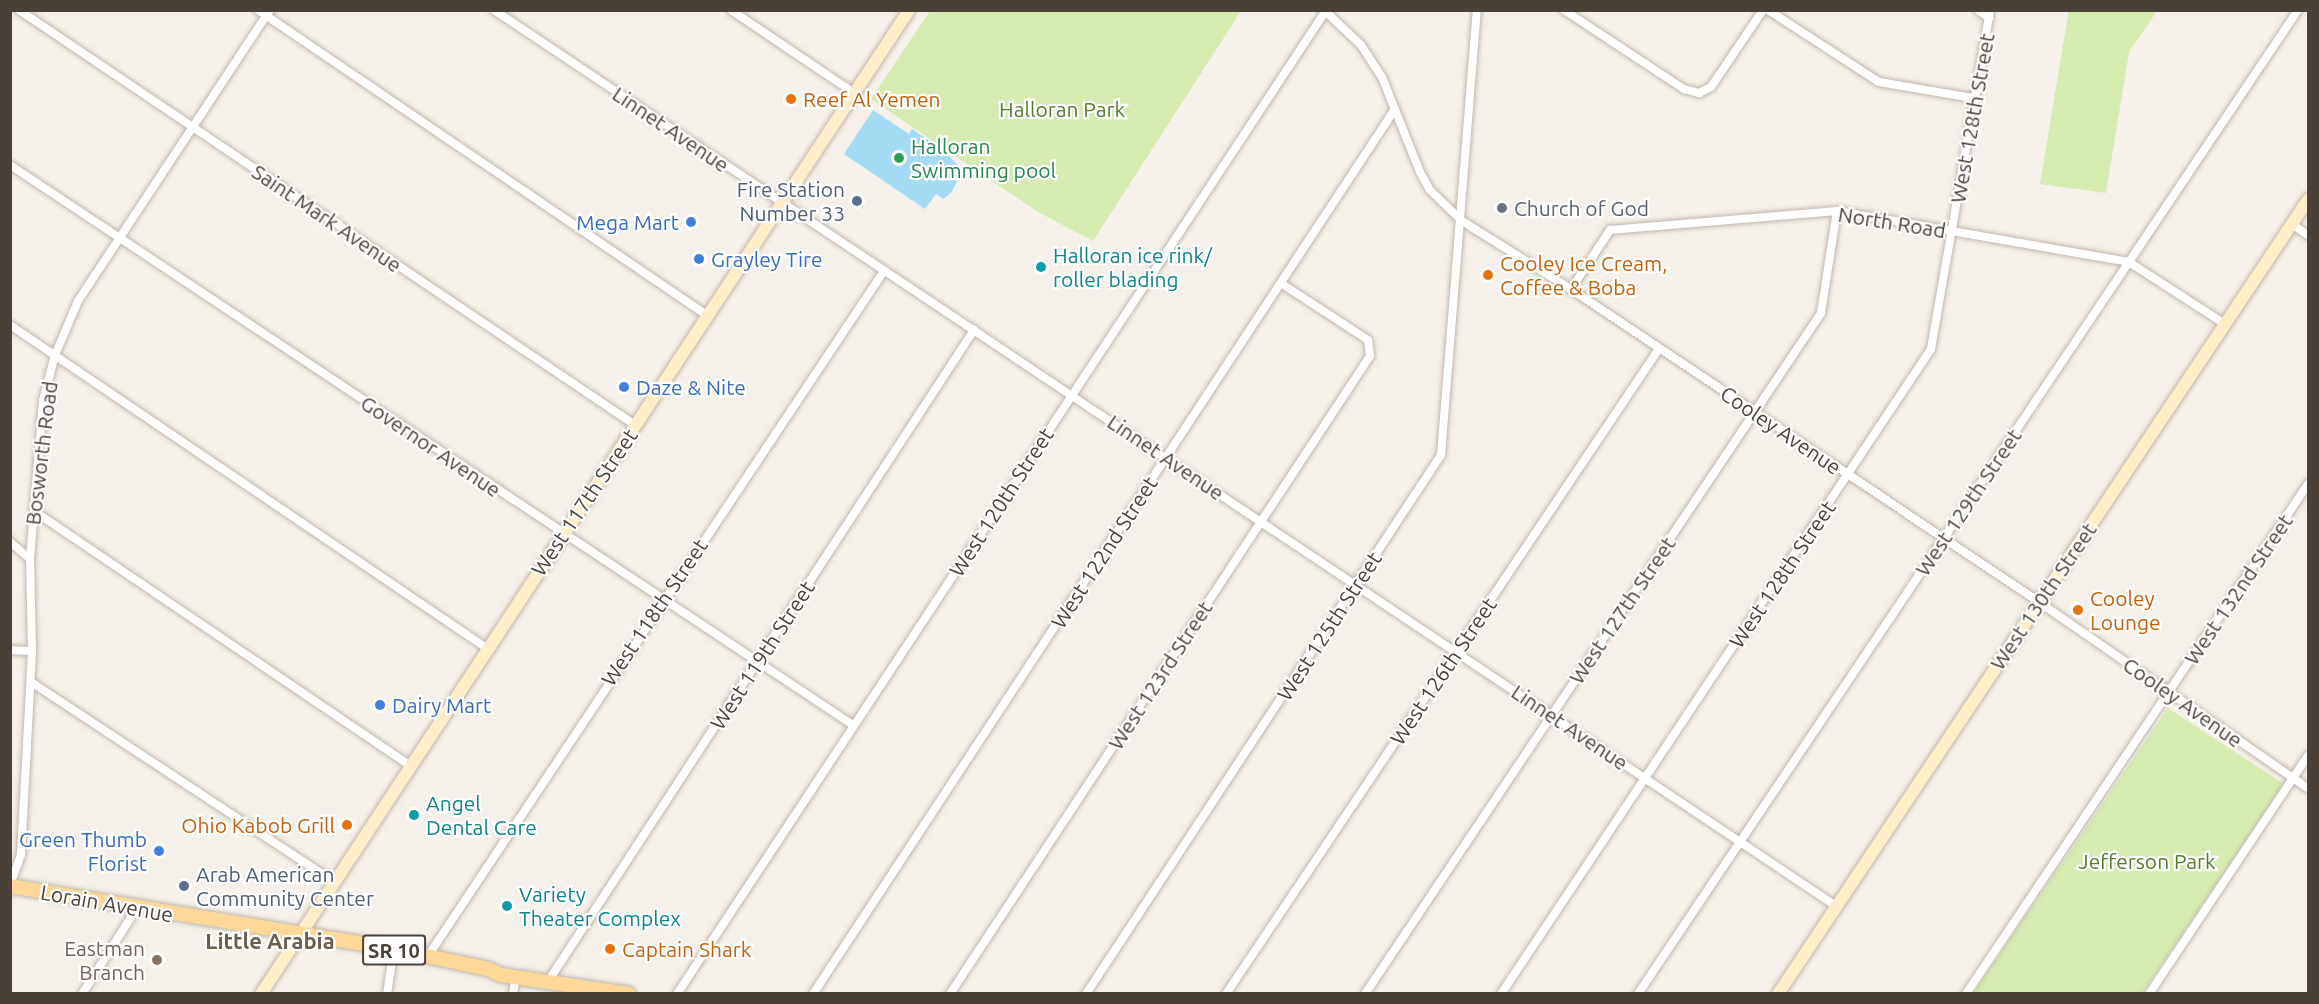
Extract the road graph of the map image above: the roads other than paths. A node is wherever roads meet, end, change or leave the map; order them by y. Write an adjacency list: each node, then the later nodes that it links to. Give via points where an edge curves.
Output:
1 (19, 10): 18 (street, Saint Mark Avenue)
2 (258, 10): 13 (street)
3 (494, 10): 21 (street, Linnet Avenue)
4 (730, 10): 15 (street)
5 (909, 10): 15 (main road, West 117th Street)
6 (1477, 10): 23 (street, West 125th Street)
7 (1564, 10): 8 (street, via 1684,89 1699,93 1711,87)
8 (1763, 10)
9 (1768, 10): 16 (street, via 1879,82)
10 (1978, 10): 14 (street)
11 (2298, 10): 28 (street, West 129th Street)
12 (1324, 11): 17 (street, Cooley Avenue, via 1360,45 1382,77); 38 (street, West 120th Street)
13 (268, 13): 18 (street, Bosworth Road); 32 (street)
14 (1989, 14): 16 (street, West 128th Street)
15 (854, 93): 21 (main road, West 117th Street)
16 (1973, 99): 25 (street, West 128th Street)
17 (1395, 110): 23 (street, Cooley Avenue, via 1430,190); 30 (street, West 122nd Street)
18 (192, 127): 27 (street, Bosworth Road); 40 (street, Saint Mark Avenue)
19 (10, 165): 27 (street, Governor Avenue)
20 (2308, 200): 24 (main road, West 130th Street)
21 (782, 204): 29 (street, Linnet Avenue); 32 (main road, West 117th Street)
22 (1837, 211): 25 (street, North Road); 31 (street, North Road, via 1610,230); 39 (street, West 127th Street, via 1821,313)
23 (1462, 220): 31 (street, Cooley Avenue); 50 (street, West 125th Street, via 1441,455)
24 (2292, 224): 26 (street); 33 (main road, West 130th Street)
25 (1953, 231): 28 (street, North Road); 42 (street, West 128th Street, via 1931,349)
26 (2308, 235)
27 (119, 237): 37 (street, Bosworth Road, via 78,301); 46 (street, Governor Avenue)
28 (2129, 261): 33 (street, North Road); 47 (street, West 129th Street)
29 (884, 271): 35 (street, Linnet Avenue); 51 (street, West 118th Street)
30 (1282, 284): 41 (street, West 122nd Street); 45 (street, West 123rd Street, via 1368,340 1370,356)
31 (1571, 289): 36 (street, Cooley Avenue)
32 (708, 316): 40 (main road, West 117th Street)
33 (2225, 324): 52 (main road, West 130th Street)
34 (10, 325): 37 (street)
35 (974, 330): 38 (street, Linnet Avenue); 57 (street, West 119th Street)
36 (1659, 349): 39 (street, Cooley Avenue); 56 (street, West 126th Street)
37 (55, 355): 44 (street, Bosworth Road, via 43,401); 53 (street)
38 (1072, 394): 41 (street, Linnet Avenue); 61 (street, West 120th Street)
39 (1754, 412): 42 (street, Cooley Avenue); 60 (street, West 127th Street)
40 (635, 425): 46 (main road, West 117th Street)
41 (1167, 457): 45 (street, Linnet Avenue); 83 (street, West 122nd Street)
42 (1848, 476): 47 (street, Cooley Avenue); 64 (street, West 128th Street)
43 (2308, 484): 59 (street, West 132nd Street)
44 (34, 512): 49 (street, Bosworth Road); 63 (street)
45 (1261, 521): 50 (street, Linnet Avenue); 84 (street, West 123rd Street)
46 (562, 534): 51 (street, Governor Avenue); 53 (main road, West 117th Street)
47 (1943, 540): 52 (street, Cooley Avenue); 67 (street, West 129th Street)
48 (10, 542): 49 (street)
49 (30, 559): 55 (street, Bosworth Road)
50 (1357, 584): 56 (street, Linnet Avenue); 85 (street, West 125th Street)
51 (662, 601): 57 (street, Governor Avenue); 74 (street, West 118th Street)
52 (2039, 602): 59 (street, Cooley Avenue); 70 (main road, West 130th Street)
53 (488, 649): 63 (main road, West 117th Street)
54 (10, 650): 55 (street)
55 (32, 651): 58 (street, Bosworth Road)
56 (1456, 651): 60 (street, Linnet Avenue); 86 (street, West 126th Street)
57 (757, 663): 61 (street, Governor Avenue); 76 (street, West 119th Street)
58 (31, 682): 68 (street); 69 (street, Bosworth Road, via 21,855)
59 (2168, 692): 65 (street, Cooley Avenue); 91 (street, West 132nd Street)
60 (1552, 715): 64 (street, Linnet Avenue); 87 (street, West 127th Street)
61 (853, 725): 82 (street, West 120th Street)
62 (2308, 756): 65 (street)
63 (411, 766): 68 (main road, West 117th Street)
64 (1645, 777): 67 (street, Linnet Avenue); 88 (street, West 128th Street)
65 (2294, 778): 66 (street, Cooley Avenue); 92 (street)
66 (2308, 788)
67 (1740, 841): 70 (street, Linnet Avenue); 89 (street, West 129th Street)
68 (334, 882): 72 (main road, West 117th Street)
69 (10, 886): 71 (main road, Lorain Avenue / SR 10)
70 (1836, 906): 90 (main road, West 130th Street)
71 (137, 908): 72 (main road, Lorain Avenue / SR 10); 77 (street)
72 (300, 935): 73 (main road, Lorain Avenue / SR 10); 78 (main road, West 117th Street)
73 (394, 950): 74 (main road, Lorain Avenue / SR 10); 79 (street)
74 (428, 956): 75 (main road, Lorain Avenue / SR 10, via 501,975)
75 (516, 975): 76 (main road, Lorain Avenue / SR 10); 80 (street)
76 (549, 980): 81 (main road, Lorain Avenue / SR 10)
77 (82, 993)
78 (261, 993)
79 (387, 993)
80 (513, 993)
81 (629, 993)
82 (677, 993)
83 (813, 993)
84 (950, 993)
85 (1086, 993)
86 (1226, 993)
87 (1365, 993)
88 (1501, 993)
89 (1638, 993)
90 (1778, 993)
91 (1965, 993)
92 (2149, 993)

